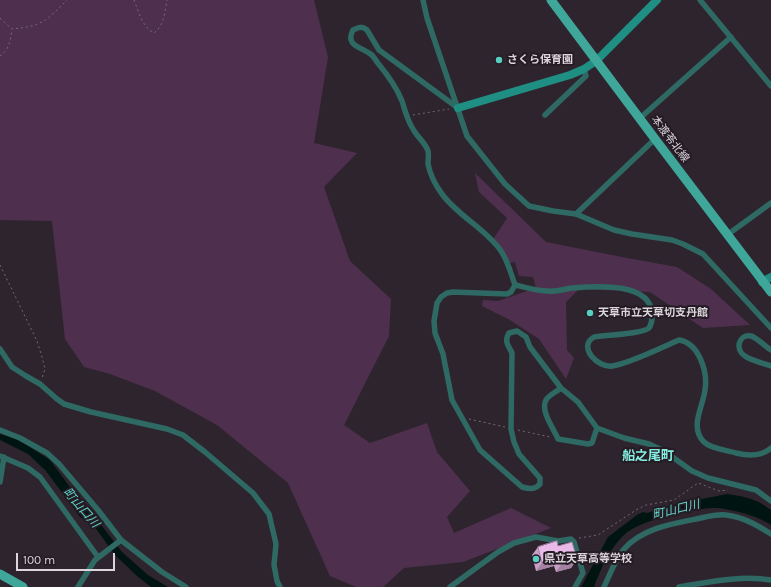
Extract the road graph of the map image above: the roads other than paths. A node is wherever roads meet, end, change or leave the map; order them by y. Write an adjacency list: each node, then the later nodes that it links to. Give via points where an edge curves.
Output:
1 (423, 0): 9 (street)
2 (551, 0): 6 (main road, 本渡苓北線)
3 (657, 0): 6 (street)
4 (700, 0): 5 (street)
5 (731, 37): 8 (street); 11 (street)
6 (596, 61): 7 (street); 11 (main road, 本渡苓北線)
7 (584, 69): 9 (street); 10 (street, via 586,76)
8 (771, 86)
9 (458, 108): 14 (street, via 467,136 505,184 529,206); 18 (street, via 379,50 364,28 357,28 352,33 352,41 372,56 388,76 401,100 406,116 428,152 428,164 442,194 501,252)
10 (545, 116)
11 (639, 119): 12 (main road, 本渡苓北線)
12 (654, 139): 14 (street); 15 (main road, 本渡苓北線)
13 (771, 203): 15 (street)
14 (576, 214): 20 (street, via 614,230 672,240 700,252)
15 (727, 235): 17 (main road, 本渡苓北線)
16 (771, 277): 17 (street)
17 (762, 282): 19 (main road, 本渡苓北線)
18 (515, 285): 24 (street, via 507,294 447,293 437,304 434,320 452,400 480,450 522,487 538,487 540,478 519,454 514,442 512,353 506,340 509,332 517,331 524,335 530,348); 27 (street, via 548,292 607,286 639,294 648,302 652,313 649,328 594,337 587,345 593,358 610,367 679,340 684,341 697,353 704,372 705,389 697,429 705,443 752,455)
19 (771, 292)
20 (771, 328)
21 (0, 349): 39 (street, via 12,367 40,384 56,400 91,412 167,429 183,435 205,452 253,493 270,514 276,544 274,565)
22 (771, 350): 23 (street, via 750,336 739,341 738,345 744,356)
23 (771, 366)
24 (561, 388): 25 (street, via 578,402); 25 (street, via 545,401 544,406 558,439 592,443)
25 (597, 428): 30 (street, via 649,444 664,451 692,471 708,478 756,490)
26 (0, 430): 32 (street, via 20,438 59,464 98,510)
27 (771, 448)
28 (2, 457): 29 (street); 33 (street, via 28,468 40,477)
29 (0, 482)
30 (771, 501)
31 (771, 534): 42 (street, via 756,524 726,515 713,515 658,527 623,550)
32 (119, 542): 33 (street); 38 (street)
33 (99, 557): 37 (street)
34 (0, 574): 36 (main road)
35 (771, 580): 43 (street, via 725,580)
36 (23, 587)
37 (78, 587)
38 (186, 587)
39 (280, 587)
40 (450, 587): 41 (street, via 498,552 536,537 558,541 571,539 574,542 583,573)
41 (575, 587)
42 (604, 587)
43 (679, 587)

